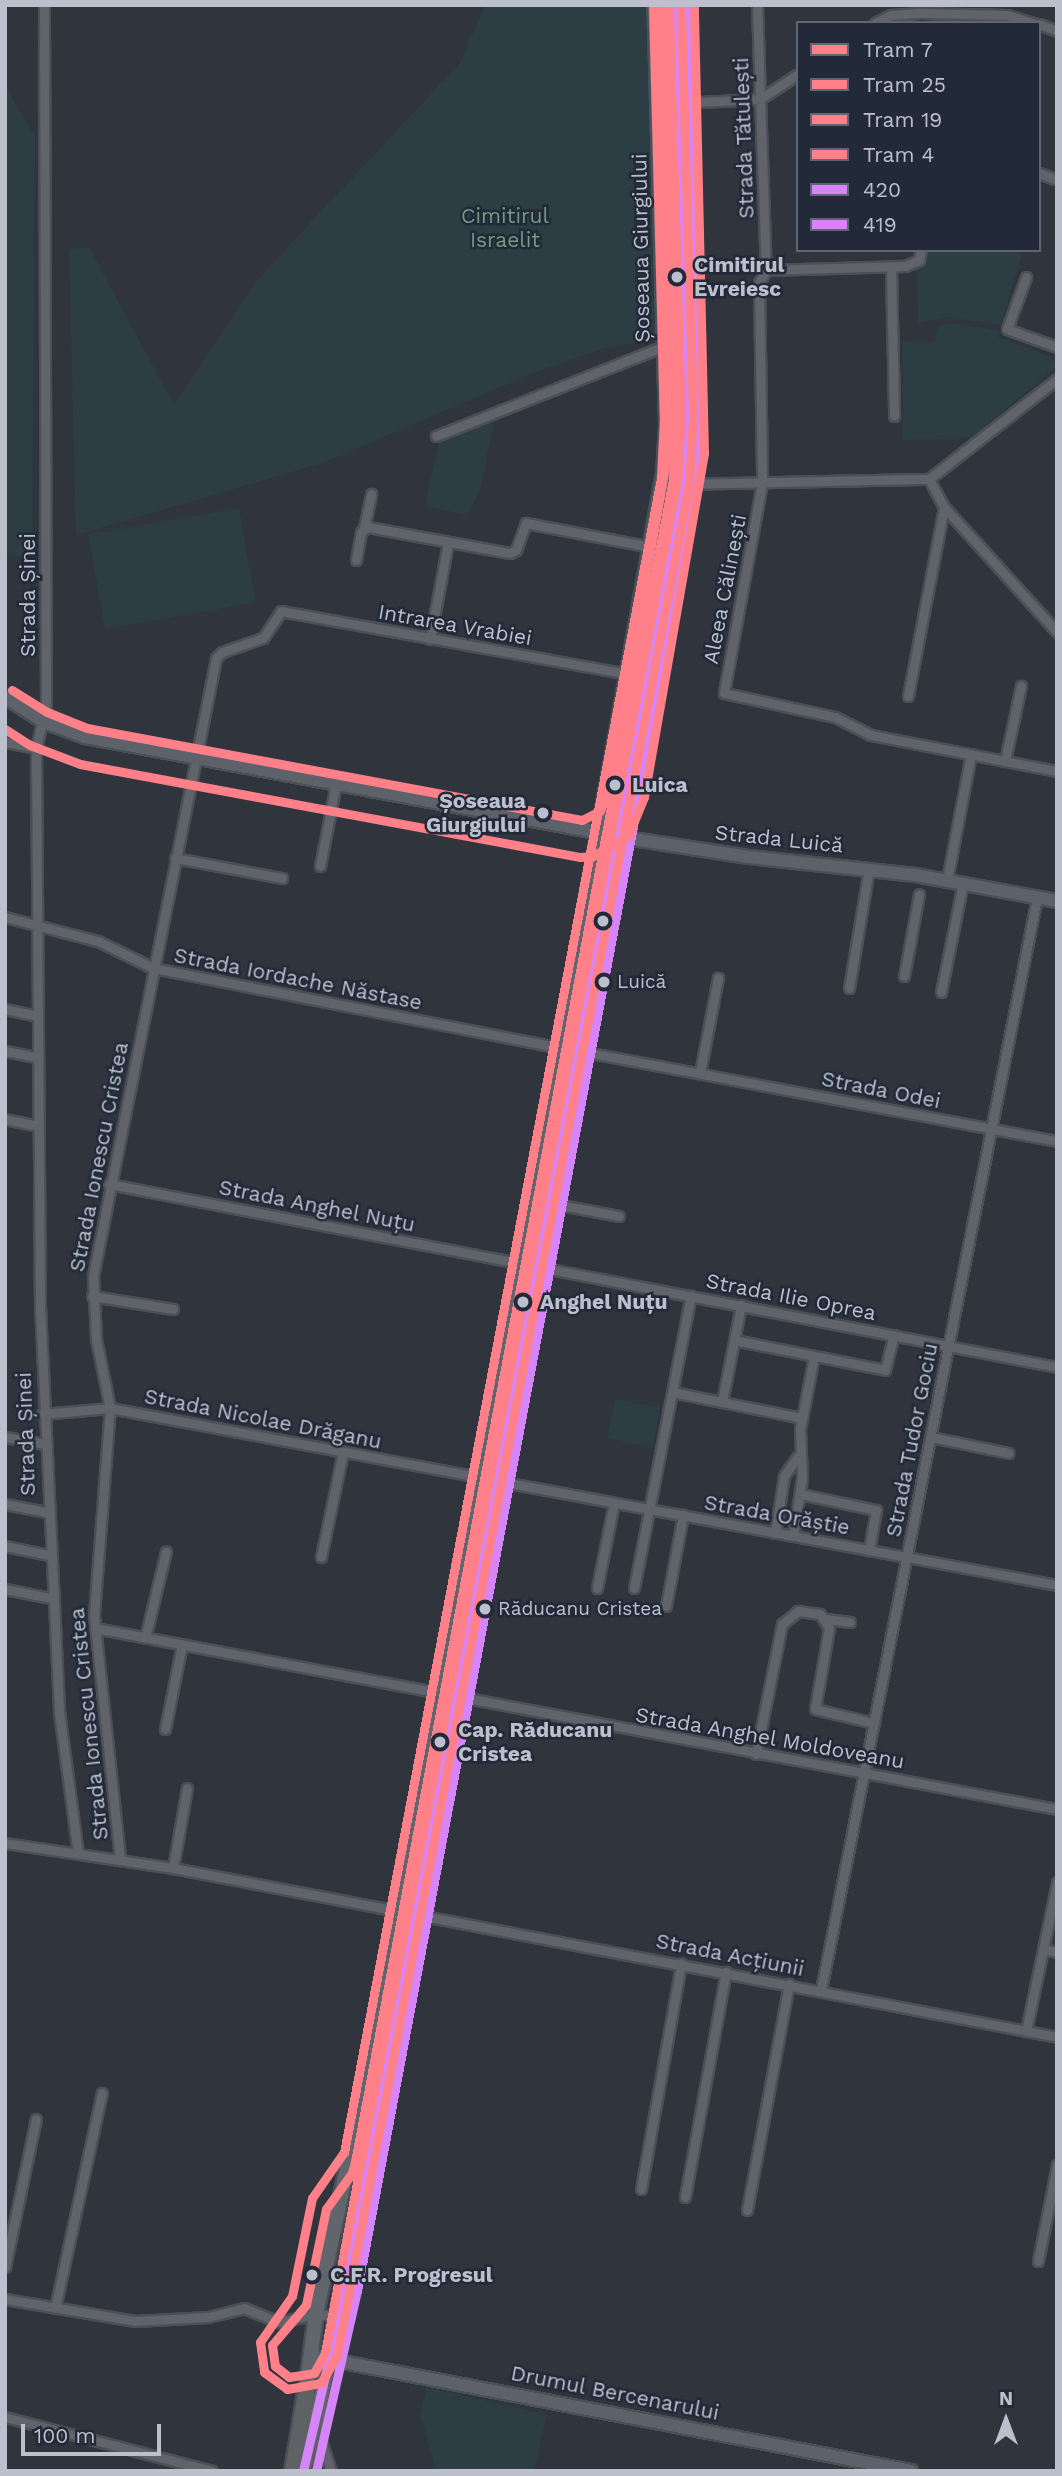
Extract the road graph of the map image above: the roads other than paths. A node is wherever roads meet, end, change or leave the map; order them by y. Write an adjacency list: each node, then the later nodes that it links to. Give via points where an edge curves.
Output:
1 (44, 5): 36 (street, Strada Șinei)
2 (655, 5): 15 (main road, Șoseaua Giurgiului)
3 (677, 5): 10 (main road, Șoseaua Giurgiului)
4 (757, 5): 9 (street, Strada Tătulești)
5 (907, 18): 6 (street); 7 (street, via 1007,15)
6 (888, 21)
7 (1027, 21)
8 (796, 75): 9 (street)
9 (760, 99): 10 (street); 13 (street, Strada Tătulești)
10 (679, 103): 22 (main road, Șoseaua Giurgiului, via 688,403)
11 (920, 252): 12 (street, via 915,262)
12 (891, 267): 13 (street); 18 (street)
13 (766, 270): 21 (street, Strada Tătulești, via 759,283)
14 (1026, 277): 16 (street, via 1007,329)
15 (664, 345): 19 (street); 27 (main road, Șoseaua Giurgiului, via 667,448)
16 (1057, 347)
17 (1057, 379): 20 (street)
18 (894, 416)
19 (436, 436)
20 (929, 479): 21 (street); 24 (street)
21 (762, 482): 22 (street); 39 (street, Aleea Călinești, via 724,693 843,720 861,732)
22 (685, 484): 44 (main road, Șoseaua Giurgiului)
23 (371, 494): 25 (street)
24 (944, 507): 30 (street); 35 (street)
25 (364, 528): 26 (street); 28 (street)
26 (448, 543): 27 (street, via 514,552 526,523); 31 (street)
27 (651, 547): 32 (main road, Șoseaua Giurgiului)
28 (356, 560)
29 (277, 611): 31 (street, Intrarea Vrabiei); 40 (street, Strada Ionescu Cristea, via 263,638 218,654)
30 (1057, 632)
31 (430, 639): 32 (street, Intrarea Vrabiei)
32 (626, 674): 44 (main road, Șoseaua Giurgiului)
33 (1021, 685): 41 (street)
34 (5, 696): 36 (main road, Strada Luică)
35 (908, 696)
36 (44, 722): 38 (street, Strada Șinei); 40 (main road, Strada Luică, via 85,737)
37 (5, 742): 38 (street)
38 (36, 748): 55 (street, Strada Șinei)
39 (971, 754): 41 (street, Aleea Călinești); 49 (street)
40 (196, 758): 43 (main road, Strada Luică); 45 (street, Strada Ionescu Cristea)
41 (1006, 761): 42 (street, Aleea Călinești)
42 (1057, 771)
43 (336, 784): 44 (main road, Strada Luică); 46 (street)
44 (609, 834): 47 (main road, Strada Luică, via 749,857); 63 (main road, Șoseaua Giurgiului); 65 (main road, Șoseaua Giurgiului)
45 (176, 858): 48 (street); 56 (street, Strada Ionescu Cristea)
46 (320, 866)
47 (869, 869): 49 (main road, Strada Luică); 59 (street)
48 (282, 878)
49 (947, 880): 50 (main road, Strada Luică)
50 (963, 883): 52 (main road, Strada Luică); 60 (street)
51 (919, 894): 57 (street)
52 (1037, 897): 53 (main road, Strada Luică); 70 (street, Strada Tudor Gociu)
53 (1057, 901)
54 (5, 917): 55 (street, Strada Iordache Năstase)
55 (37, 923): 56 (street, Strada Iordache Năstase, via 98,941); 62 (street, Strada Șinei)
56 (153, 968): 63 (street, Strada Iordache Năstase); 72 (street, Strada Ionescu Cristea)
57 (904, 976)
58 (718, 978): 67 (street)
59 (849, 988)
60 (941, 992)
61 (5, 1009): 62 (street)
62 (38, 1016): 66 (street, Strada Șinei)
63 (560, 1048): 75 (main road, Șoseaua Giurgiului)
64 (5, 1051): 66 (street)
65 (580, 1051): 67 (street, Strada Odei); 73 (main road, Șoseaua Giurgiului)
66 (37, 1057): 69 (street, Strada Șinei)
67 (699, 1073): 70 (street, Strada Odei)
68 (5, 1119): 69 (street)
69 (38, 1126): 89 (street, Strada Șinei)
70 (992, 1128): 71 (street, Strada Odei); 83 (street, Strada Tudor Gociu)
71 (1057, 1141)
72 (109, 1184): 75 (street, Strada Anghel Nuțu); 77 (street, Strada Ionescu Cristea)
73 (550, 1203): 74 (street); 76 (main road, Șoseaua Giurgiului)
74 (618, 1216)
75 (518, 1261): 76 (street, Strada Ilie Oprea); 97 (main road, Șoseaua Giurgiului)
76 (538, 1265): 78 (street, Strada Ilie Oprea); 98 (main road, Șoseaua Giurgiului)
77 (92, 1296): 80 (street); 88 (street, Strada Ionescu Cristea)
78 (691, 1296): 79 (street, Strada Ilie Oprea); 86 (street)
79 (741, 1305): 81 (street, Strada Ilie Oprea); 82 (street)
80 (173, 1309)
81 (894, 1335): 83 (street, Strada Ilie Oprea); 84 (street, via 887,1370)
82 (734, 1340): 84 (street); 87 (street)
83 (948, 1346): 85 (street, Strada Ilie Oprea); 92 (street, Strada Tudor Gociu)
84 (814, 1356): 90 (street)
85 (1057, 1367)
86 (672, 1392): 87 (street); 102 (street)
87 (722, 1402): 90 (street)
88 (110, 1408): 89 (street, Strada Nicolae Drăganu); 94 (street, Strada Nicolae Drăganu); 121 (street, Strada Ionescu Cristea)
89 (42, 1414): 93 (street, Strada Șinei)
90 (802, 1418): 96 (street)
91 (5, 1437): 93 (street)
92 (931, 1437): 95 (street); 111 (street, Strada Tudor Gociu)
93 (43, 1444): 103 (street, Strada Șinei)
94 (343, 1452): 97 (street, Strada Nicolae Drăganu); 112 (street)
95 (1008, 1453)
96 (798, 1456): 99 (street); 105 (street, via 784,1476)
97 (477, 1477): 124 (main road, Șoseaua Giurgiului)
98 (498, 1481): 100 (street, Strada Orăștie); 125 (main road, Șoseaua Giurgiului)
99 (800, 1494): 106 (street); 108 (street, via 876,1510)
100 (614, 1503): 102 (street, Strada Orăștie); 114 (street)
101 (5, 1504): 103 (street)
102 (649, 1509): 104 (street, Strada Orăștie); 115 (street)
103 (46, 1511): 110 (street, Strada Șinei)
104 (683, 1515): 105 (street, Strada Orăștie); 118 (street)
105 (775, 1533): 106 (street, Strada Orăștie)
106 (793, 1536): 108 (street, Strada Orăștie)
107 (5, 1546): 110 (street)
108 (869, 1550): 111 (street, Strada Orăștie)
109 (166, 1551): 122 (street)
110 (49, 1555): 117 (street, Strada Șinei)
111 (906, 1557): 113 (street, Strada Orăștie); 126 (street, Strada Tudor Gociu)
112 (321, 1558)
113 (1057, 1585)
114 (597, 1588)
115 (634, 1588)
116 (5, 1589): 117 (street)
117 (51, 1598): 133 (street, Strada Șinei, via 59,1711)
118 (666, 1606)
119 (826, 1619): 120 (street); 126 (street, via 829,1628 815,1709); 128 (street, via 798,1611 785,1619)
120 (850, 1622)
121 (95, 1628): 122 (street, Strada Anghel Moldoveanu); 134 (street, Strada Ionescu Cristea)
122 (145, 1638): 123 (street, Strada Anghel Moldoveanu)
123 (182, 1645): 124 (street, Strada Anghel Moldoveanu); 127 (street)
124 (436, 1694): 125 (street, Strada Anghel Moldoveanu); 137 (main road, Șoseaua Giurgiului)
125 (456, 1698): 128 (street, Strada Anghel Moldoveanu); 138 (main road, Șoseaua Giurgiului)
126 (874, 1723): 129 (street, Strada Tudor Gociu)
127 (165, 1729)
128 (756, 1754): 129 (street, Strada Anghel Moldoveanu)
129 (865, 1772): 131 (street, Strada Anghel Moldoveanu); 144 (street, Strada Tudor Gociu)
130 (187, 1788): 135 (street)
131 (1057, 1809)
132 (5, 1843): 133 (street, Strada Acțiunii)
133 (78, 1854): 134 (street, Strada Acțiunii)
134 (120, 1859): 135 (street, Strada Acțiunii)
135 (173, 1868): 137 (street, Strada Acțiunii)
136 (1057, 1885): 139 (street)
137 (396, 1911): 138 (street, Strada Acțiunii); 149 (main road, Șoseaua Giurgiului)
138 (415, 1914): 141 (street, Strada Acțiunii); 150 (main road, Șoseaua Giurgiului)
139 (1043, 1949): 140 (street); 145 (street)
140 (1057, 1952)
141 (681, 1964): 142 (street, Strada Acțiunii); 152 (street)
142 (726, 1972): 143 (street, Strada Acțiunii); 153 (street)
143 (789, 1984): 144 (street, Strada Acțiunii); 154 (street)
144 (821, 1990): 145 (street, Strada Acțiunii)
145 (1026, 2031): 146 (street, Strada Acțiunii)
146 (1057, 2037)
147 (102, 2093): 158 (street)
148 (36, 2119): 156 (street)
149 (350, 2156): 150 (main road); 159 (main road, Șoseaua Giurgiului)
150 (368, 2159): 160 (main road, Șoseaua Giurgiului)
151 (1057, 2165): 155 (street)
152 (641, 2189)
153 (685, 2197)
154 (747, 2210)
155 (1038, 2261)
156 (5, 2267)
157 (5, 2299): 158 (street)
158 (55, 2308): 159 (street, via 159,2322 244,2308 279,2322)
159 (316, 2314): 160 (street); 161 (main road, Șoseaua Giurgiului)
160 (339, 2317): 162 (main road, Șoseaua Giurgiului)
161 (311, 2356): 162 (main road, Drumul Bercenarului); 163 (main road, Șoseaua Giurgiului)
162 (330, 2358): 165 (main road, Șoseaua Giurgiului); 170 (main road, Drumul Bercenarului)
163 (306, 2393): 165 (street); 167 (highway, Șoseaua Giurgiului)
164 (5, 2417): 166 (street)
165 (316, 2423): 168 (highway, Șoseaua Giurgiului); 169 (street)
166 (212, 2471)
167 (293, 2471)
168 (303, 2471)
169 (331, 2471)
170 (911, 2471)

